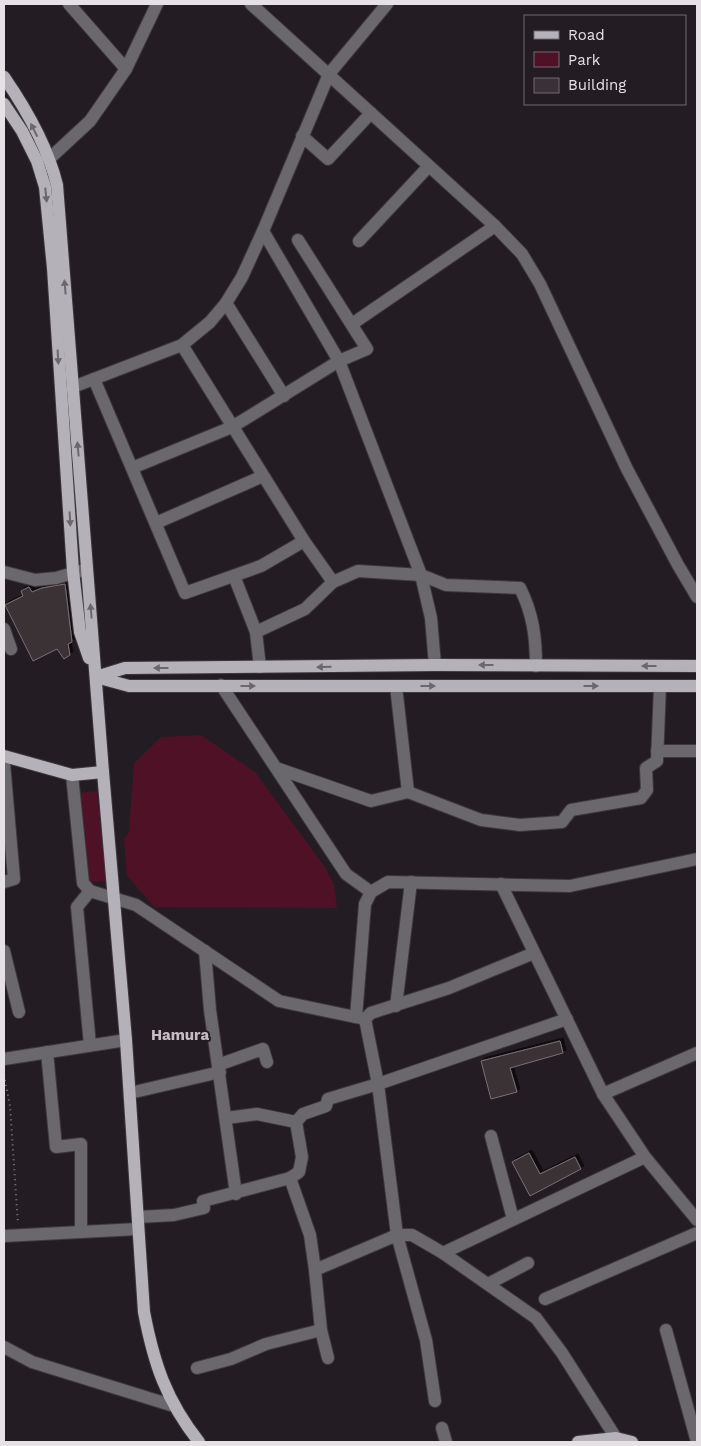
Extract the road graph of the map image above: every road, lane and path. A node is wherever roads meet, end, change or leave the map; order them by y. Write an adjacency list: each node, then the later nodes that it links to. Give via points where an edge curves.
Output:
1 (69, 4): 5 (street)
2 (156, 4): 5 (street)
3 (251, 4): 6 (street)
4 (387, 4): 6 (street)
5 (126, 68): 11 (street, via 90,120)
6 (329, 74): 9 (street); 10 (street)
7 (4, 77): 11 (main road, one-way to 7)
8 (5, 107): 31 (main road, one-way to 31, via 37,161 45,186)
9 (371, 113): 10 (street, via 328,159); 12 (street)
10 (302, 136): 14 (street)
11 (49, 159): 22 (main road, one-way to 11, via 57,185)
12 (429, 166): 13 (street); 16 (street)
13 (495, 226): 18 (street); 35 (street, via 522,254 540,284 627,469)
14 (264, 231): 17 (street); 20 (street)
15 (298, 240): 18 (street)
16 (359, 241)
17 (226, 304): 19 (street, via 210,322); 23 (street)
18 (352, 324): 20 (street, via 367,349)
19 (182, 344): 21 (street); 24 (street)
20 (339, 362): 23 (street); 32 (street)
21 (94, 379): 22 (street); 25 (street)
22 (73, 387): 29 (main road, one-way to 22)
23 (284, 396): 24 (street)
24 (232, 427): 25 (street); 26 (street)
25 (132, 468): 27 (street)
26 (263, 476): 27 (street); 28 (street)
27 (156, 523): 33 (street, via 185,592)
28 (304, 541): 33 (street, via 261,566); 34 (street)
29 (87, 570): 31 (street); 43 (main road, one-way to 29)
30 (4, 572): 31 (street, via 35,580)
31 (73, 572): 43 (main road, via 80,632)
32 (421, 575): 34 (street, via 358,571); 39 (street, via 431,618); 40 (street, via 446,585 520,588 531,612)
33 (234, 576): 37 (street)
34 (333, 582): 37 (street, via 305,609)
35 (697, 597)
36 (4, 630): 38 (street)
37 (256, 632): 42 (street)
38 (11, 649)
39 (435, 665): 40 (main road, one-way to 39); 42 (main road, one-way to 42)
40 (536, 666): 41 (main road, one-way to 40)
41 (697, 666)
42 (260, 667): 43 (main road, one-way to 43, via 125,668)
43 (96, 677): 44 (main road, via 129,686); 53 (main road)
44 (221, 686): 45 (main road, one-way to 45); 52 (street)
45 (396, 686): 46 (main road, one-way to 46); 55 (street)
46 (660, 686): 47 (main road); 48 (street)
47 (697, 686)
48 (658, 750): 49 (street); 55 (street, via 657,761 646,768 647,790 641,798 571,810 562,822 520,825 481,820)
49 (697, 751)
50 (4, 756): 54 (main road)
51 (4, 763): 57 (street, via 14,879)
52 (279, 769): 55 (street, via 371,801); 61 (street, via 346,874)
53 (102, 772): 54 (main road); 62 (main road)
54 (72, 775): 60 (street, via 83,883)
55 (408, 792)
56 (696, 863): 59 (street, via 570,886)
57 (4, 882)
58 (411, 882): 59 (street); 61 (street, via 388,882); 66 (street)
59 (501, 884): 64 (street)
60 (90, 891): 62 (street); 71 (street, via 77,907)
61 (372, 892): 68 (street, via 365,904)
62 (115, 899): 63 (street, via 136,905); 70 (main road)
63 (204, 951): 68 (street, via 279,1001); 76 (street)
64 (534, 953): 66 (street); 69 (street)
65 (4, 955): 67 (street)
66 (396, 1006): 68 (street)
67 (19, 1012)
68 (360, 1018): 78 (street)
69 (566, 1019): 78 (street); 80 (street)
70 (126, 1040): 71 (street); 79 (main road)
71 (90, 1045): 72 (street)
72 (47, 1052): 74 (street); 90 (street, via 56,1147 81,1144)
73 (697, 1053): 80 (street)
74 (4, 1059)
75 (267, 1062): 76 (street, via 263,1049)
76 (219, 1068): 79 (street); 81 (street)
77 (4, 1075): 92 (path, via 10,1106)
78 (378, 1084): 82 (street, via 328,1099 326,1106 303,1114); 93 (street)
79 (130, 1093): 89 (main road)
80 (603, 1094): 84 (street)
81 (226, 1118): 82 (street, via 257,1114); 86 (street)
82 (296, 1122): 85 (street, via 302,1157 299,1172)
83 (491, 1136): 87 (street)
84 (645, 1157): 87 (street); 88 (street)
85 (290, 1178): 86 (street); 97 (street, via 310,1236)
86 (236, 1194): 89 (street, via 203,1201 204,1208)
87 (513, 1219): 95 (street)
88 (697, 1220)
89 (138, 1223): 90 (street); 106 (main road, via 144,1312 152,1356)
90 (81, 1232): 92 (street)
91 (697, 1233): 99 (street)
92 (19, 1235): 94 (street)
93 (397, 1235): 95 (street, via 412,1235); 97 (street); 105 (street, via 426,1340)
94 (4, 1236)
95 (443, 1253): 98 (street)
96 (528, 1263): 98 (street)
97 (315, 1270): 100 (street)
98 (488, 1284): 108 (street, via 536,1318)
99 (545, 1299)
100 (321, 1330): 103 (street); 104 (street, via 266,1344 231,1359)
101 (666, 1330): 113 (street)
102 (4, 1347): 106 (street, via 32,1362)
103 (328, 1358)
104 (197, 1368)
105 (435, 1401)
106 (174, 1406): 109 (main road)
107 (442, 1428): 110 (street)
108 (616, 1438): 111 (main road); 112 (main road)
109 (199, 1442)
110 (446, 1442)
111 (584, 1442)
112 (632, 1442)
113 (697, 1442)

